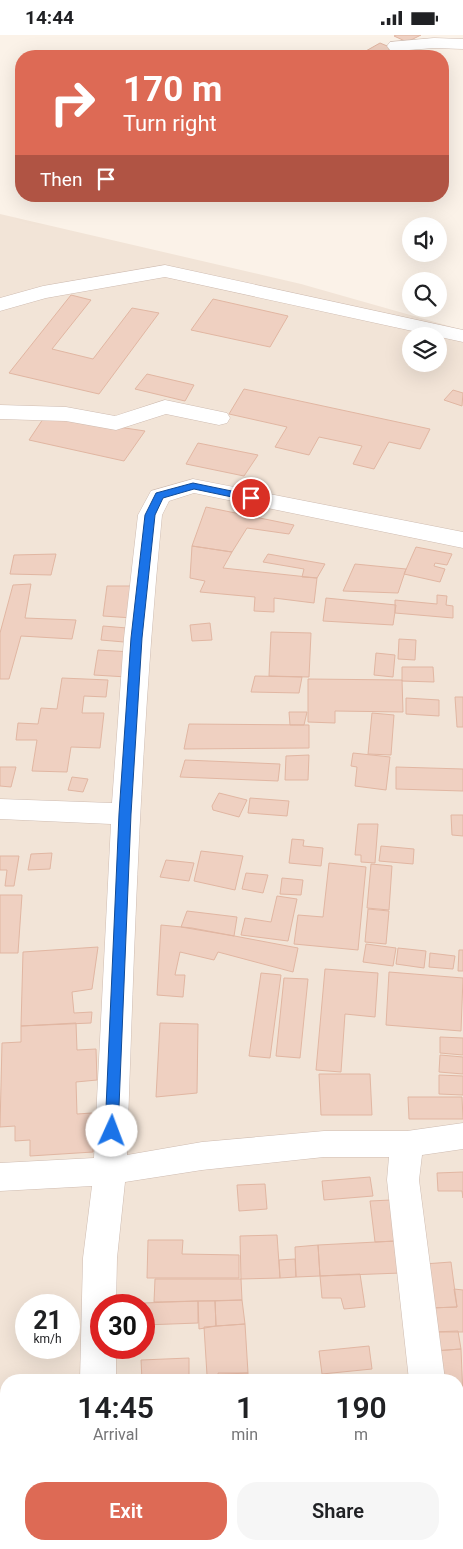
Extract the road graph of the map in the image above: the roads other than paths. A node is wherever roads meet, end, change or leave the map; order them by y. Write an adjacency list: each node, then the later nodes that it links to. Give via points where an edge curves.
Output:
1 (463, 44): 2 (street)
2 (396, 46)
3 (0, 305): 4 (street, via 43,292 165,271)
4 (463, 336)
5 (0, 412): 6 (street, via 66,414 116,423 165,407)
6 (219, 418)
7 (463, 540): 9 (street, via 193,486 159,496 150,515 137,638)
8 (0, 809): 9 (street)
9 (125, 814): 12 (street)
10 (463, 1136): 11 (street)
11 (407, 1144): 12 (street, via 324,1144 202,1155); 15 (street, via 403,1180)
12 (110, 1171): 13 (street); 14 (street, via 100,1257)
13 (0, 1177)
14 (98, 1374)
15 (426, 1374)

